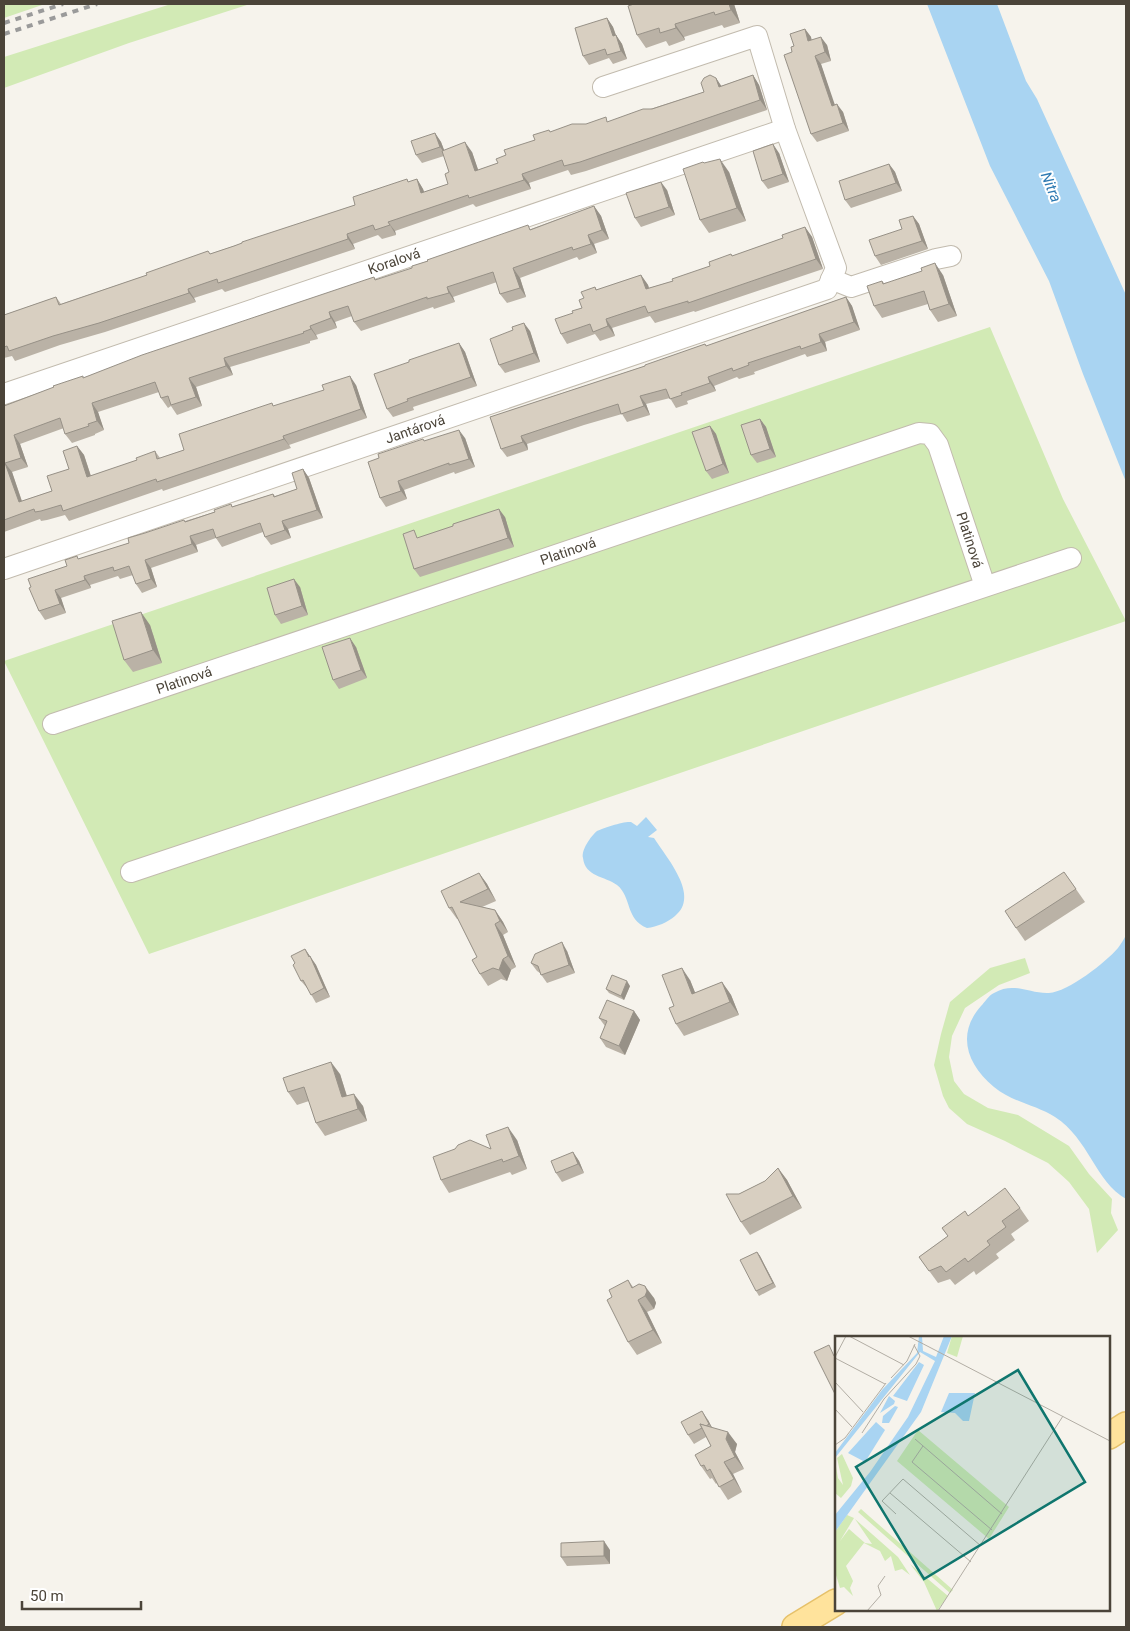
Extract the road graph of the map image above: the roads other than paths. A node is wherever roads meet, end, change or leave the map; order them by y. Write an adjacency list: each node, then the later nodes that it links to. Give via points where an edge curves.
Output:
1 (603, 87): 2 (street, via 757,36)
2 (785, 129): 4 (street, via 836,268); 5 (street, Koralová)
3 (952, 256): 4 (street, via 850,287)
4 (829, 284): 7 (street, Jantárová)
5 (4, 394)
6 (1071, 558): 8 (street)
7 (4, 569)
8 (985, 586): 9 (street, Platinová, via 938,445 930,434 919,434); 10 (street)
9 (53, 724)
10 (131, 872)
11 (1126, 1425): 12 (main road)
12 (1110, 1435)
13 (835, 1603): 14 (main road)
14 (795, 1627)

